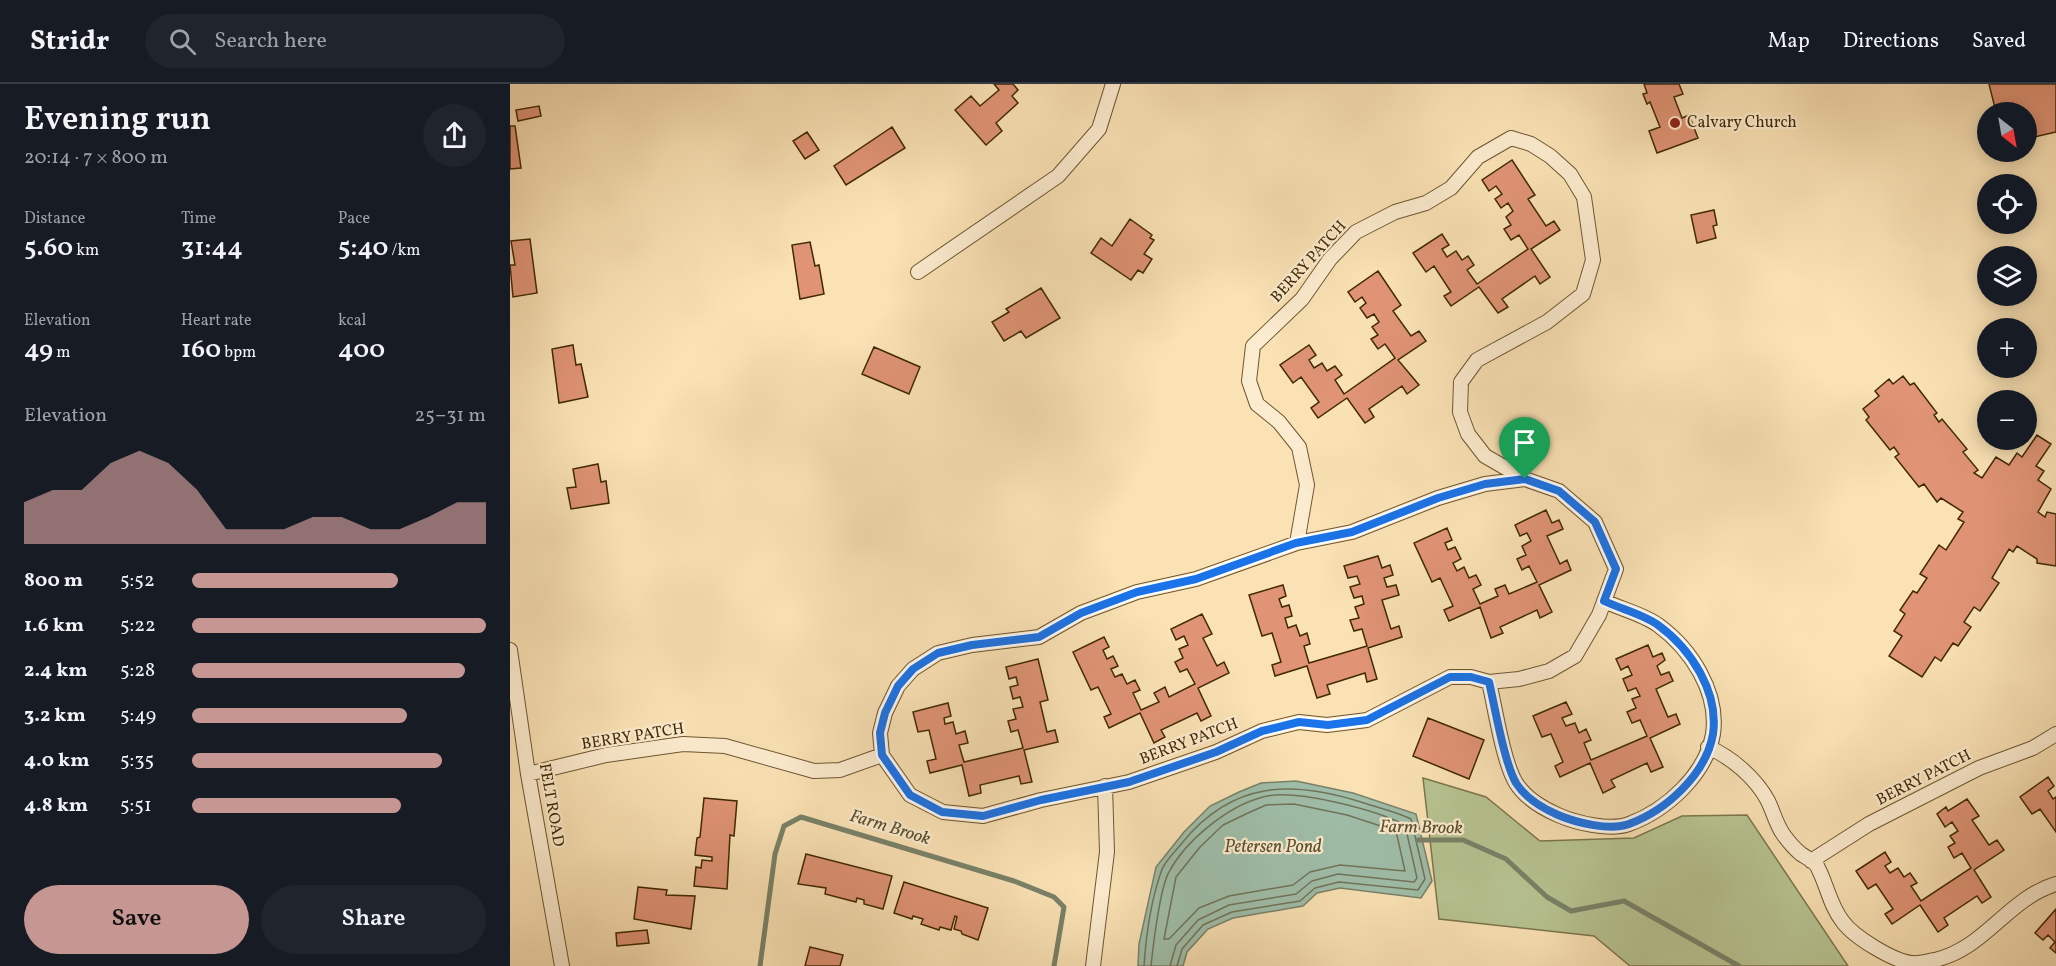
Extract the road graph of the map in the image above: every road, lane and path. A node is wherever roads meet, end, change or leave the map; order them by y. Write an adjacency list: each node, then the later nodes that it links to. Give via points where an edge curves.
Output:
1 (1113, 84): 2 (street, via 1099,129 1058,176)
2 (918, 272)
3 (1525, 479): 4 (street, BERRY PATCH, via 1485,484 1352,532); 4 (street, BERRY PATCH, via 1485,456 1468,434 1460,412 1461,382 1477,360 1547,322 1583,294 1593,260 1584,197 1570,174 1531,144 1511,138 1478,157 1451,188 1356,232 1330,259 1302,299 1253,346 1249,381 1257,404 1279,422 1299,447 1307,485); 5 (street, BERRY PATCH, via 1559,491 1595,522 1616,569)
4 (1296, 543): 10 (street, BERRY PATCH, via 1196,579 1137,592 1081,613 1039,637 938,653 913,669 898,686 880,733)
5 (1604, 601): 7 (street, BERRY PATCH, via 1575,656 1549,671); 9 (street, via 1657,624 1687,653 1703,677 1712,705 1713,734)
6 (510, 650): 11 (street, FELT ROAD)
7 (1489, 682): 9 (street, via 1515,782 1530,800 1571,821 1628,825 1656,811 1681,791 1703,763); 12 (street, BERRY PATCH, via 1450,677 1367,720 1328,725 1299,722 1262,731 1216,752 1129,782)
8 (2056, 734): 13 (street, BERRY PATCH, via 1869,824)
9 (1708, 747): 13 (street, via 1725,755 1751,778 1767,798 1781,832)
10 (882, 755): 11 (street, BERRY PATCH, via 840,770 814,771 725,746 683,744 606,755); 12 (street, BERRY PATCH, via 910,795 942,812 983,816)
11 (528, 774): 16 (street, FELT ROAD)
12 (1105, 786): 17 (street, via 1107,852)
13 (1811, 861): 15 (street, via 1818,866 1843,922 1866,942 1912,963)
14 (2056, 884): 15 (street, via 2015,906 1978,941)
15 (1935, 963)
16 (562, 966)
17 (1093, 966)

